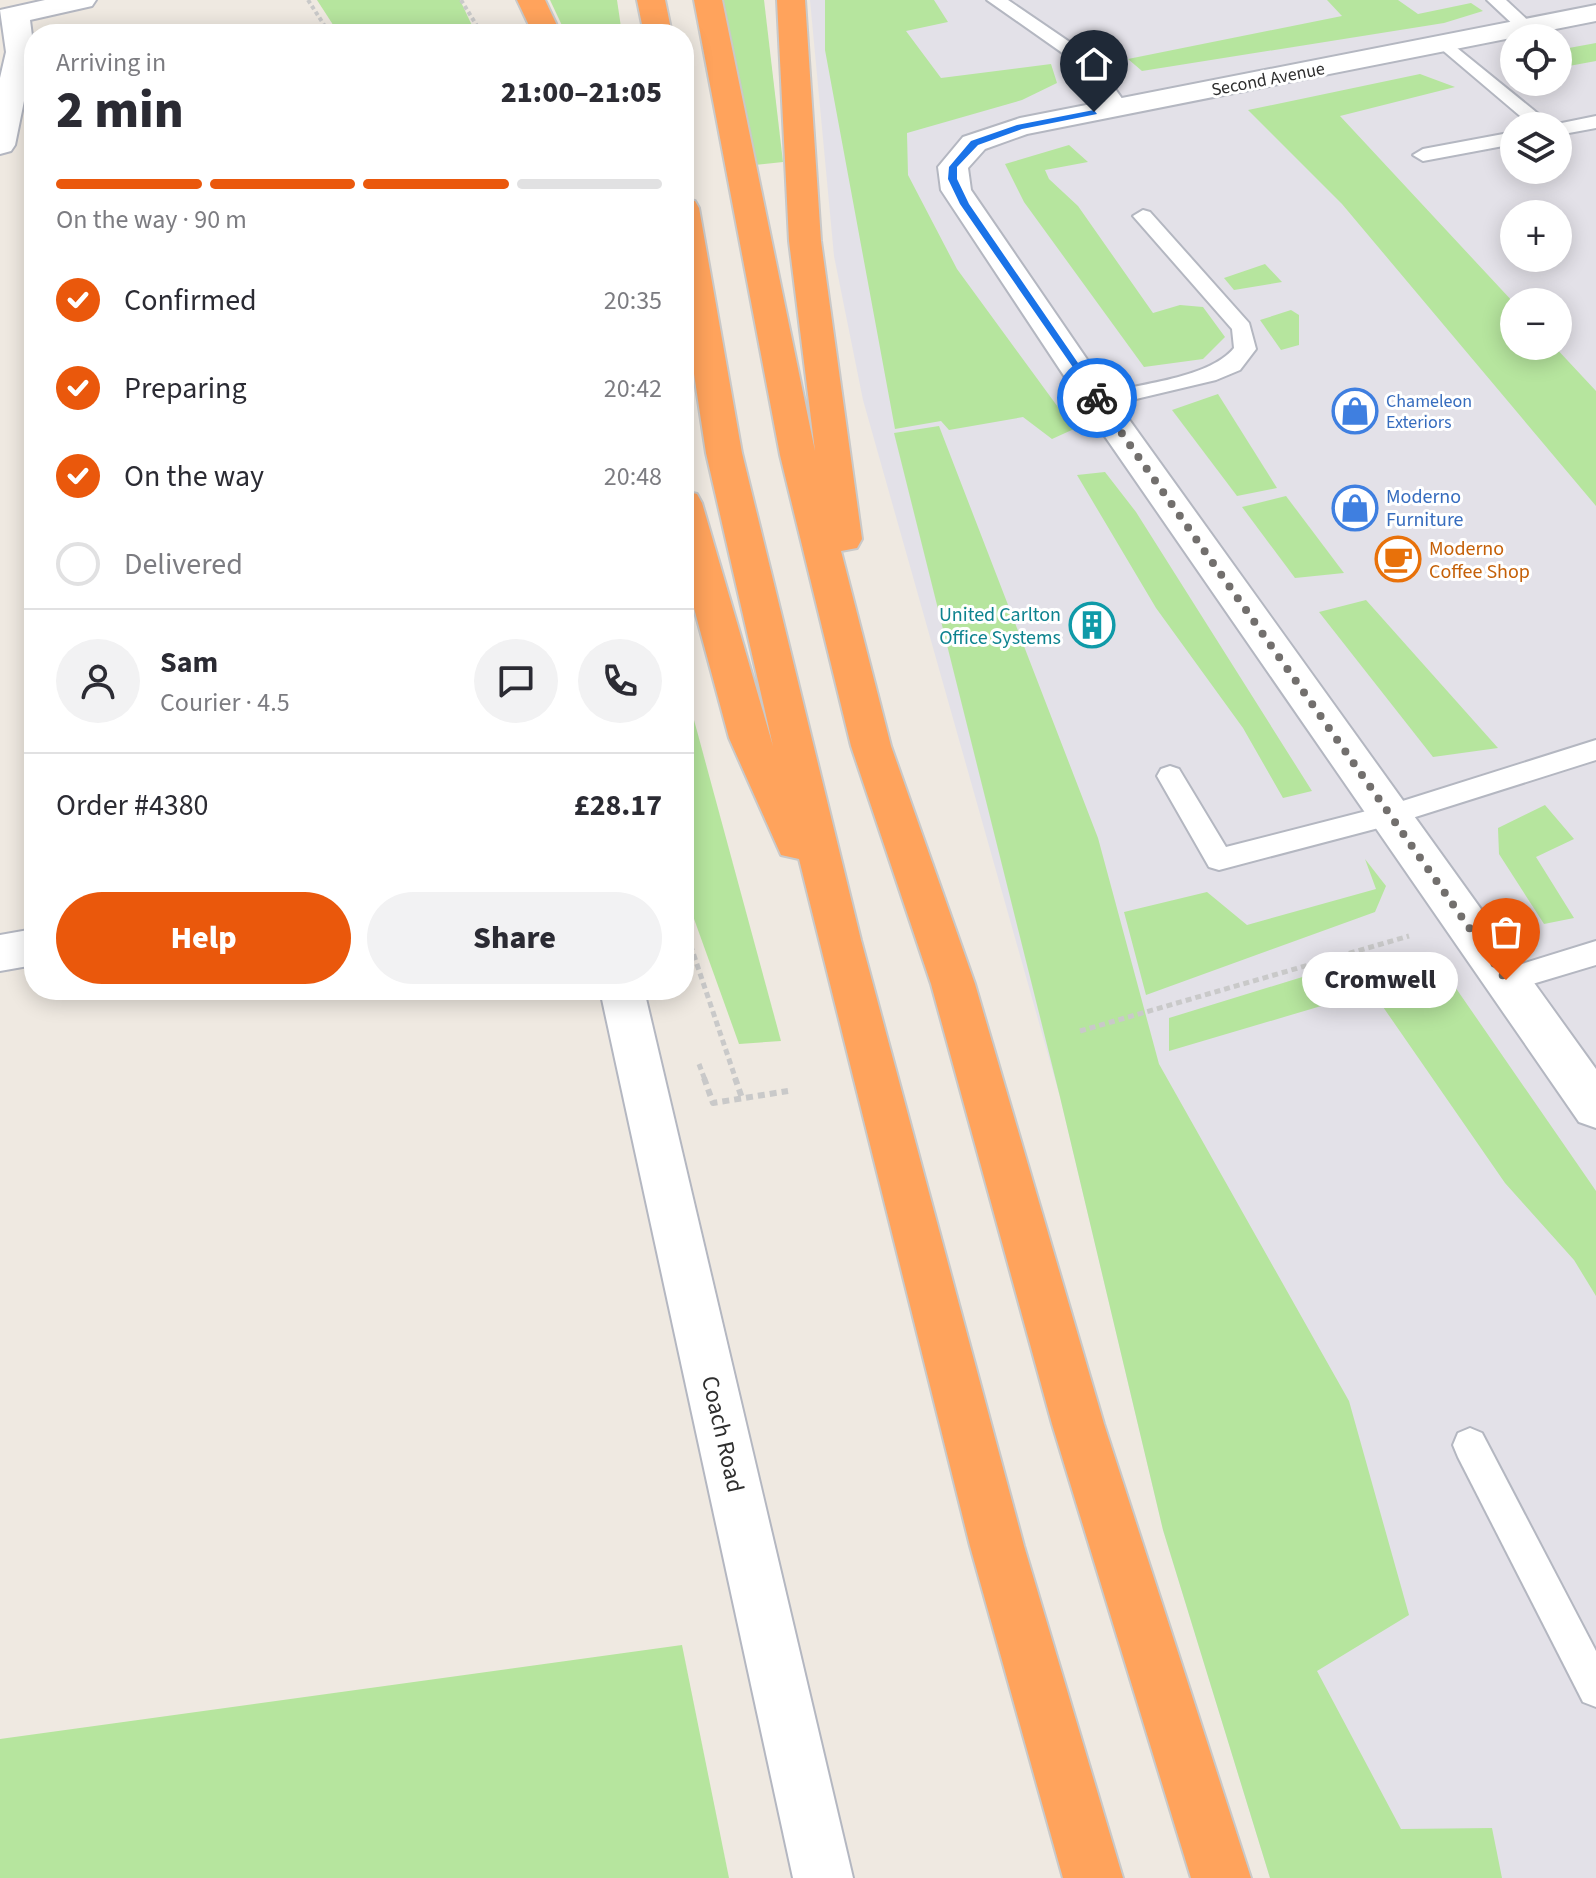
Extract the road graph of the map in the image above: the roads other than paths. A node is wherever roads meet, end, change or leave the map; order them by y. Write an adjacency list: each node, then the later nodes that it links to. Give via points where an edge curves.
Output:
1 (82, 0): 9 (street)
2 (531, 0): 10 (highway)
3 (651, 0): 11 (highway)
4 (708, 0): 27 (highway, via 798,455)
5 (791, 0): 27 (highway, via 805,241)
6 (996, 0): 16 (lane, via 1087,62)
7 (1496, 0): 12 (lane)
8 (1596, 13): 13 (street, Second Avenue)
9 (8, 17): 21 (street, via 20,52)
10 (542, 24)
11 (656, 24)
12 (1523, 24)
13 (1541, 24)
14 (1500, 33): 15 (street, Second Avenue)
15 (1446, 44): 16 (street, Second Avenue); 17 (lane)
16 (1119, 107): 25 (street, Second Avenue, via 994,134 974,143 953,167 956,190)
17 (1526, 112)
18 (1596, 122): 19 (lane)
19 (1572, 126)
20 (1500, 141): 22 (lane)
21 (0, 145)
22 (1423, 155)
23 (1143, 216): 25 (lane, via 1242,328 1245,349 1232,365 1208,375)
24 (694, 269): 31 (highway, via 724,453)
25 (1098, 401): 30 (street)
26 (694, 539): 31 (highway, via 749,738)
27 (871, 746): 42 (highway, via 953,984 1078,1424)
28 (1596, 750): 30 (lane)
29 (1170, 776): 30 (lane, via 1219,859)
30 (1390, 815): 35 (street)
31 (839, 940): 41 (highway, via 997,1546)
32 (24, 949): 33 (street)
33 (0, 953)
34 (1596, 953): 35 (lane)
35 (1506, 980): 37 (street)
36 (624, 1000): 40 (street, Coach Road)
37 (1596, 1107)
38 (1470, 1445): 39 (lane)
39 (1596, 1689)
40 (823, 1878)
41 (1093, 1878)
42 (1221, 1878)

